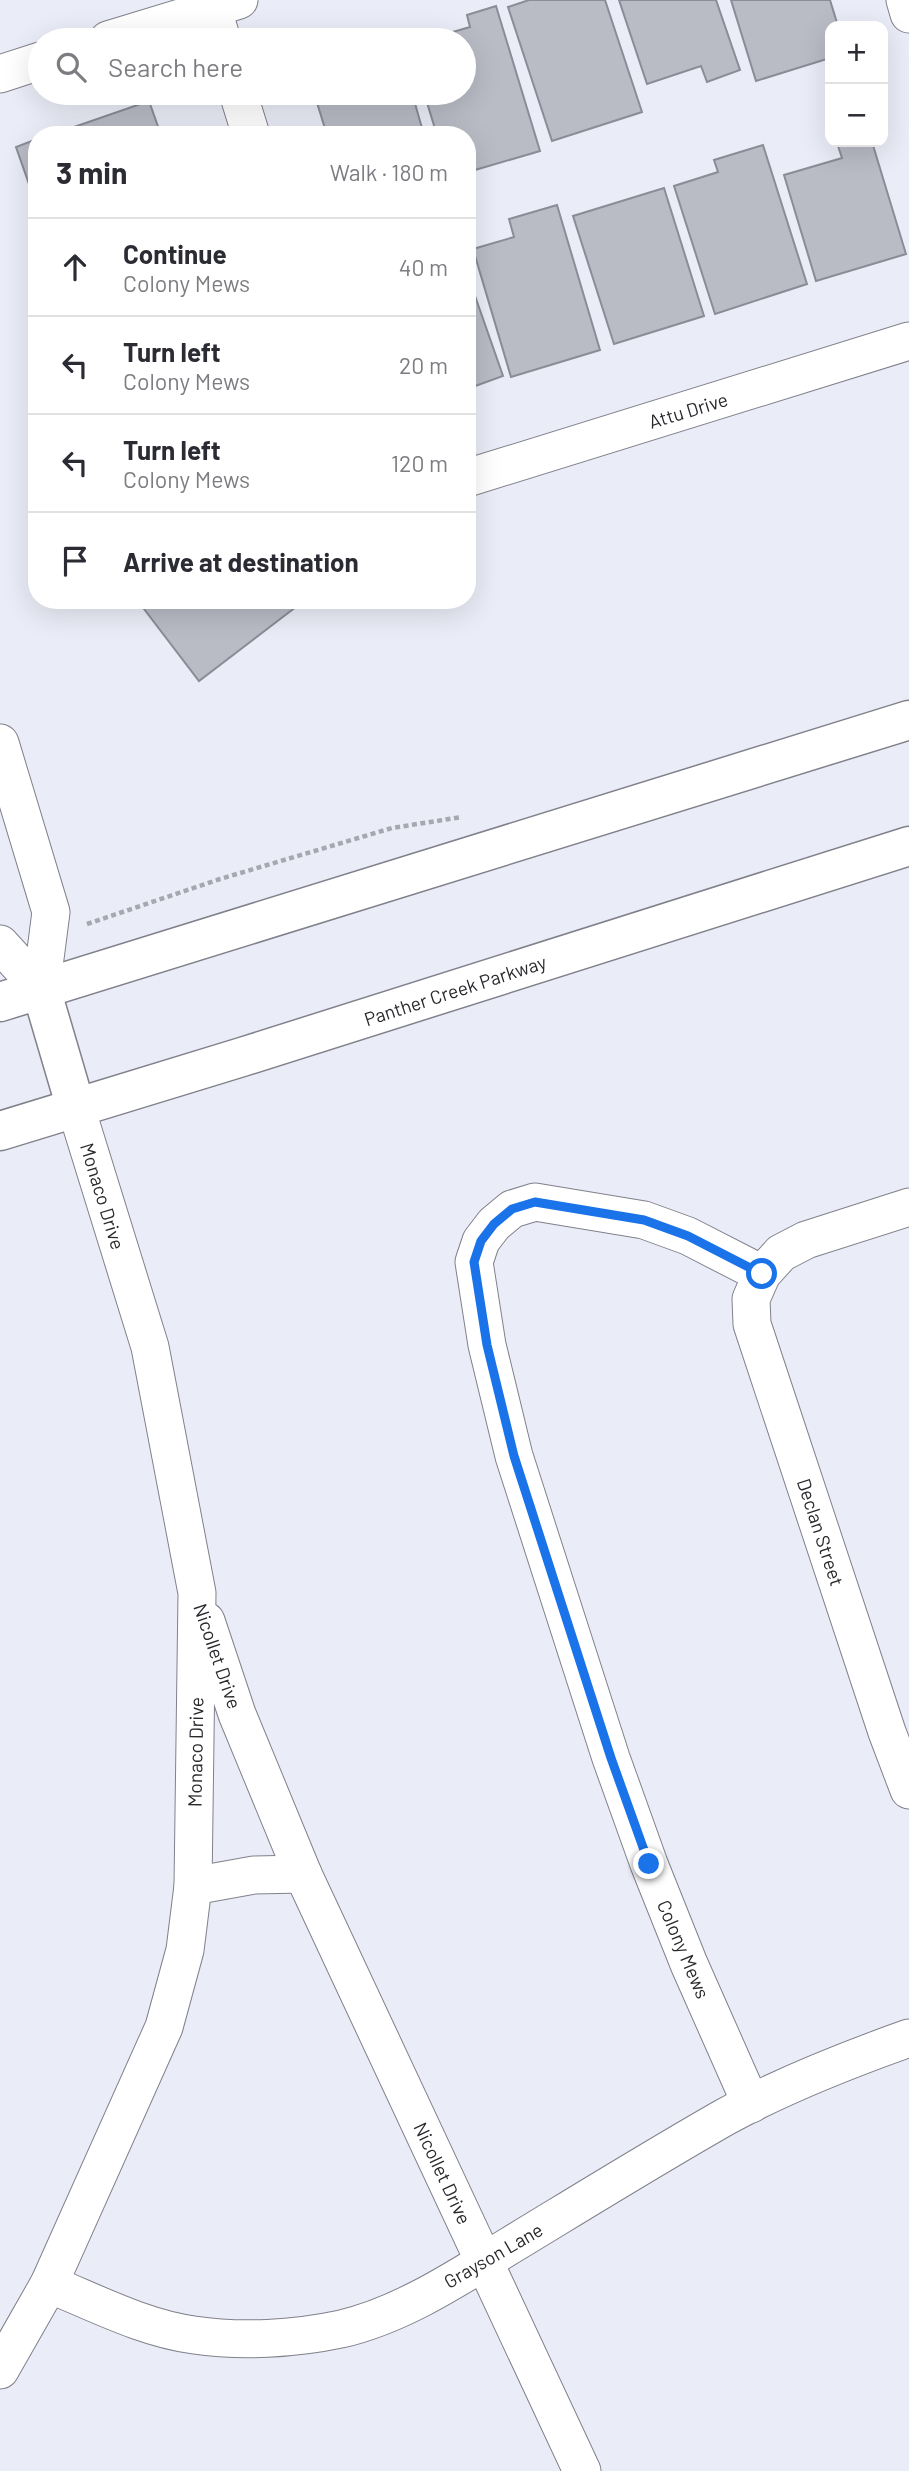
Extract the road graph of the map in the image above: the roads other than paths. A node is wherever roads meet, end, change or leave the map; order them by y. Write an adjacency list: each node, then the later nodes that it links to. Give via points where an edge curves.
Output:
1 (905, 0): 3 (street)
2 (221, 12): 4 (street)
3 (909, 14)
4 (156, 28)
5 (28, 65): 6 (street)
6 (0, 74)
7 (242, 105): 8 (street)
8 (248, 126)
9 (909, 341): 10 (street, Attu Drive)
10 (476, 475)
11 (909, 720): 15 (main road)
12 (0, 743): 15 (street, via 51,912)
13 (909, 846): 17 (main road, Panther Creek Parkway)
14 (0, 944): 15 (street)
15 (41, 989): 16 (main road); 17 (main road)
16 (0, 1002)
17 (76, 1108): 18 (main road, Panther Creek Parkway); 21 (street, Monaco Drive, via 150,1347)
18 (0, 1131)
19 (909, 1207): 20 (street, via 806,1240 782,1253)
20 (762, 1274): 22 (street, Declan Street, via 751,1299 752,1324); 27 (street, Colony Mews, via 688,1236 644,1220 535,1202 512,1209 494,1224 481,1241 474,1262 487,1345 514,1456 607,1745 689,1964)
21 (197, 1593): 24 (street, Nicollet Drive, via 237,1714); 25 (street, Monaco Drive)
22 (898, 1728): 23 (street, Declan Street)
23 (909, 1790)
24 (303, 1874): 25 (street, via 254,1875); 28 (street, Nicollet Drive)
25 (193, 1886): 29 (street, Monaco Drive, via 184,1950 164,2027)
26 (909, 2038): 27 (street, Grayson Lane)
27 (751, 2104): 28 (street, Grayson Lane)
28 (484, 2262): 29 (street, Grayson Lane, via 394,2311 343,2328 298,2336 194,2335 143,2323); 31 (street, Nicollet Drive)
29 (49, 2284): 30 (street, Monaco Drive)
30 (0, 2370)
31 (582, 2471)

